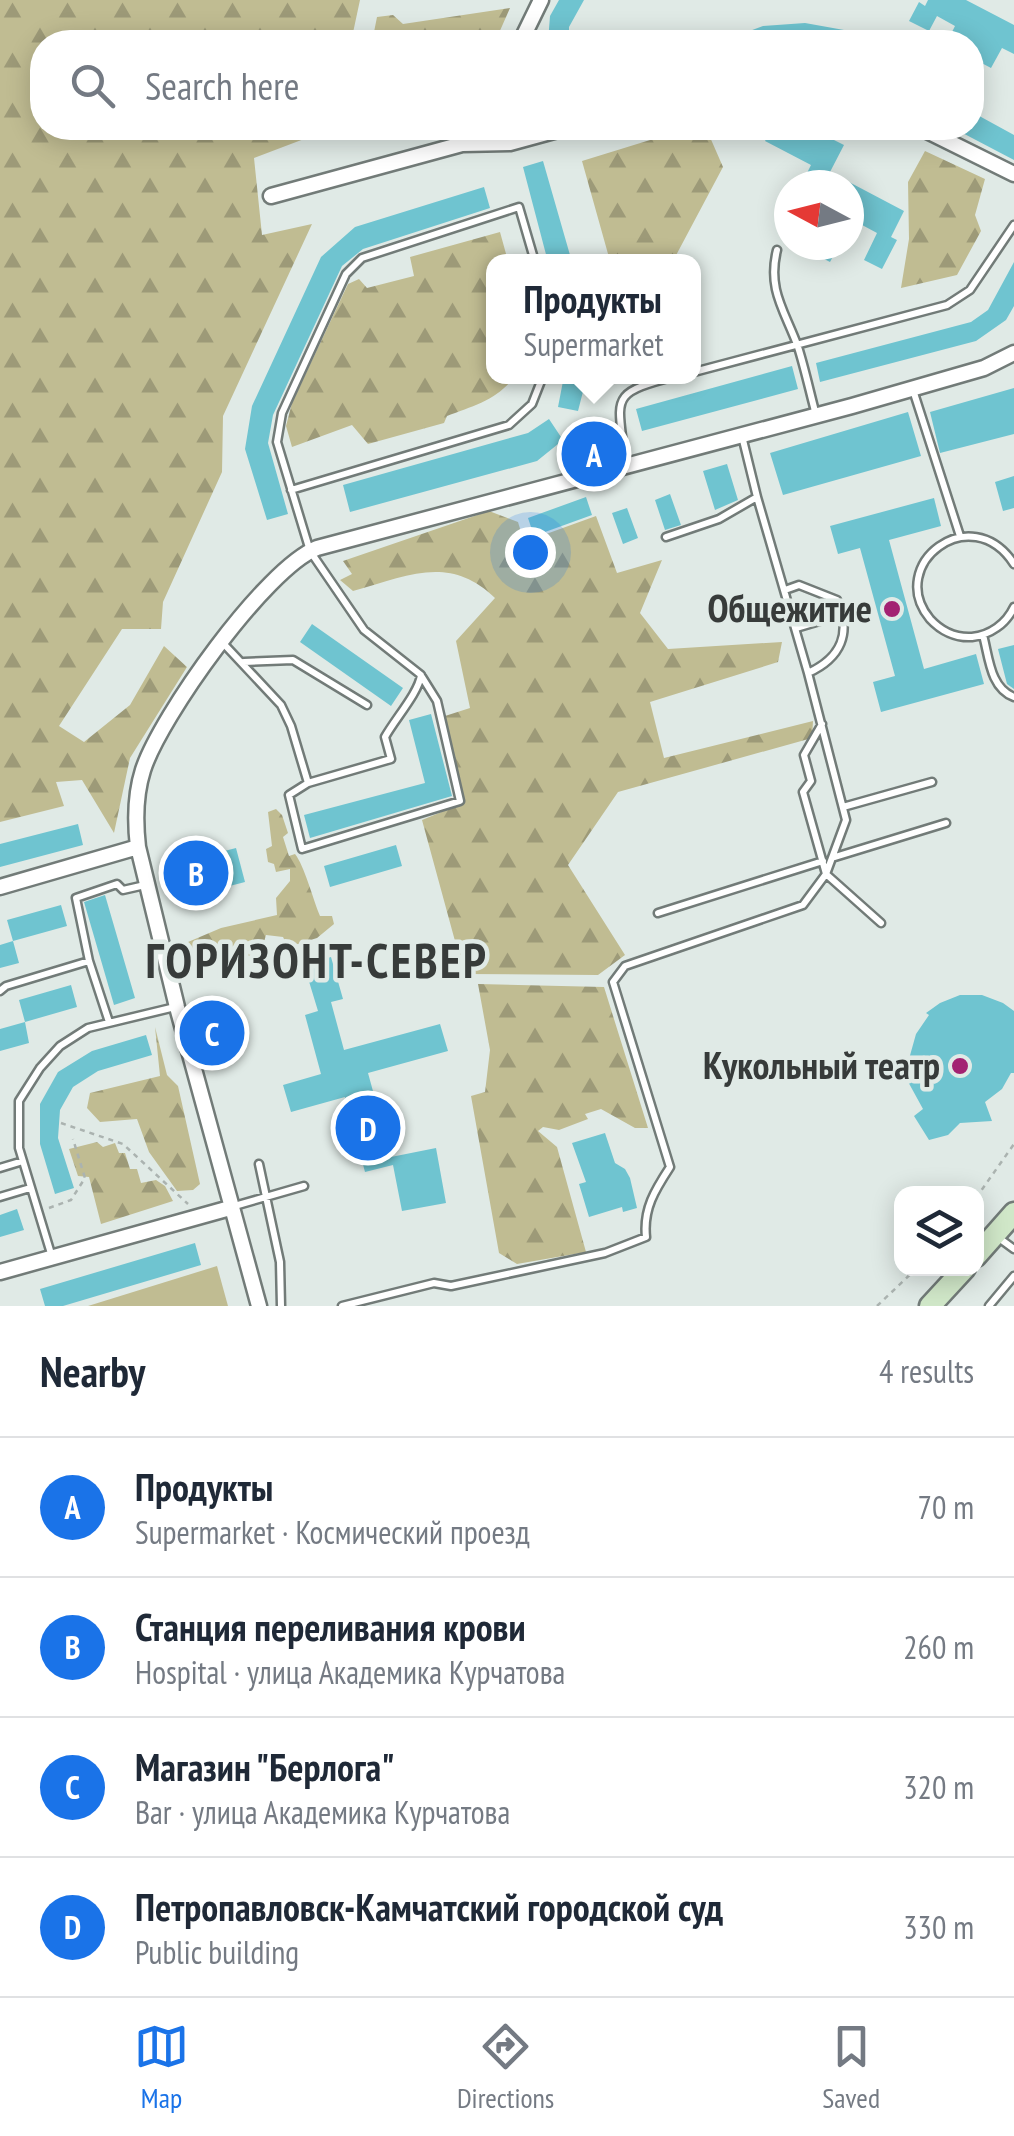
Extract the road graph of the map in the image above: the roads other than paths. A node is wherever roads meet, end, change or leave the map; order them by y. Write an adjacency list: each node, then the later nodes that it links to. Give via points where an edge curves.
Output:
1 (541, 0): 2 (street)
2 (526, 30)
3 (520, 140): 6 (street, via 462,144)
4 (945, 140): 5 (street)
5 (1014, 174)
6 (271, 196)
7 (1014, 225): 10 (lane, via 960,299)
8 (533, 254): 19 (lane, via 520,207 362,258 346,274 282,413 277,442)
9 (775, 260): 10 (lane, via 783,316)
10 (797, 345): 12 (lane); 16 (lane)
11 (1014, 353): 15 (street)
12 (701, 370)
13 (540, 384): 19 (lane, via 532,404 509,426)
14 (650, 384): 18 (lane, via 623,396)
15 (913, 389): 16 (street); 21 (lane)
16 (816, 415): 17 (street)
17 (742, 436): 18 (street); 20 (lane)
18 (625, 464): 23 (street)
19 (292, 490): 23 (lane)
20 (757, 497): 22 (lane); 25 (lane)
21 (960, 536): 24 (lane, via 993,542); 29 (lane, via 931,552 922,566 919,598 936,626 951,634)
22 (666, 538)
23 (310, 551): 30 (street, via 269,584); 33 (lane, via 364,630)
24 (1014, 564)
25 (785, 590): 27 (lane, via 799,585 817,591 837,600); 28 (lane)
26 (1014, 607): 29 (lane)
27 (844, 614): 28 (lane); 32 (lane, via 840,647)
28 (796, 628): 32 (lane)
29 (983, 635): 34 (lane, via 996,683)
30 (222, 642): 31 (lane); 41 (street, via 147,758 137,797)
31 (243, 662): 35 (lane, via 293,660); 38 (lane, via 286,716)
32 (808, 672): 36 (lane)
33 (422, 677): 38 (lane, via 386,737 390,759); 38 (lane, via 437,701 460,801 302,848 289,796)
34 (1014, 697)
35 (367, 704)
36 (822, 724): 39 (lane); 43 (lane, via 804,755 811,781 804,792)
37 (932, 782): 39 (lane)
38 (308, 783)
39 (843, 807): 42 (lane, via 846,820)
40 (946, 823): 42 (lane)
41 (138, 847): 45 (street); 46 (street)
42 (834, 857): 44 (lane)
43 (824, 861): 44 (lane); 47 (lane)
44 (826, 874): 48 (lane); 72 (lane, via 803,905 625,966 613,982 670,1168 652,1195 646,1237 606,1253)
45 (148, 884): 49 (lane, via 123,890 117,884 76,898); 51 (street)
46 (0, 887)
47 (658, 913)
48 (882, 923)
49 (89, 961): 50 (lane); 52 (lane)
50 (0, 991)
51 (176, 1007): 52 (lane); 60 (street)
52 (109, 1022): 53 (lane, via 60,1046 19,1101)
53 (23, 1162): 55 (lane); 57 (lane)
54 (259, 1164): 59 (lane)
55 (0, 1168)
56 (304, 1186): 59 (lane)
57 (30, 1188): 58 (lane); 65 (lane)
58 (0, 1197)
59 (267, 1198): 60 (lane); 71 (lane)
60 (230, 1208): 65 (street); 70 (street)
61 (1014, 1212): 62 (main road)
62 (996, 1235): 63 (main road); 64 (lane)
63 (984, 1248)
64 (1014, 1249)
65 (52, 1257): 66 (street)
66 (0, 1272)
67 (959, 1276): 69 (main road)
68 (1014, 1276): 73 (lane)
69 (938, 1304)
70 (259, 1306)
71 (281, 1306)
72 (342, 1306)
73 (989, 1306)

